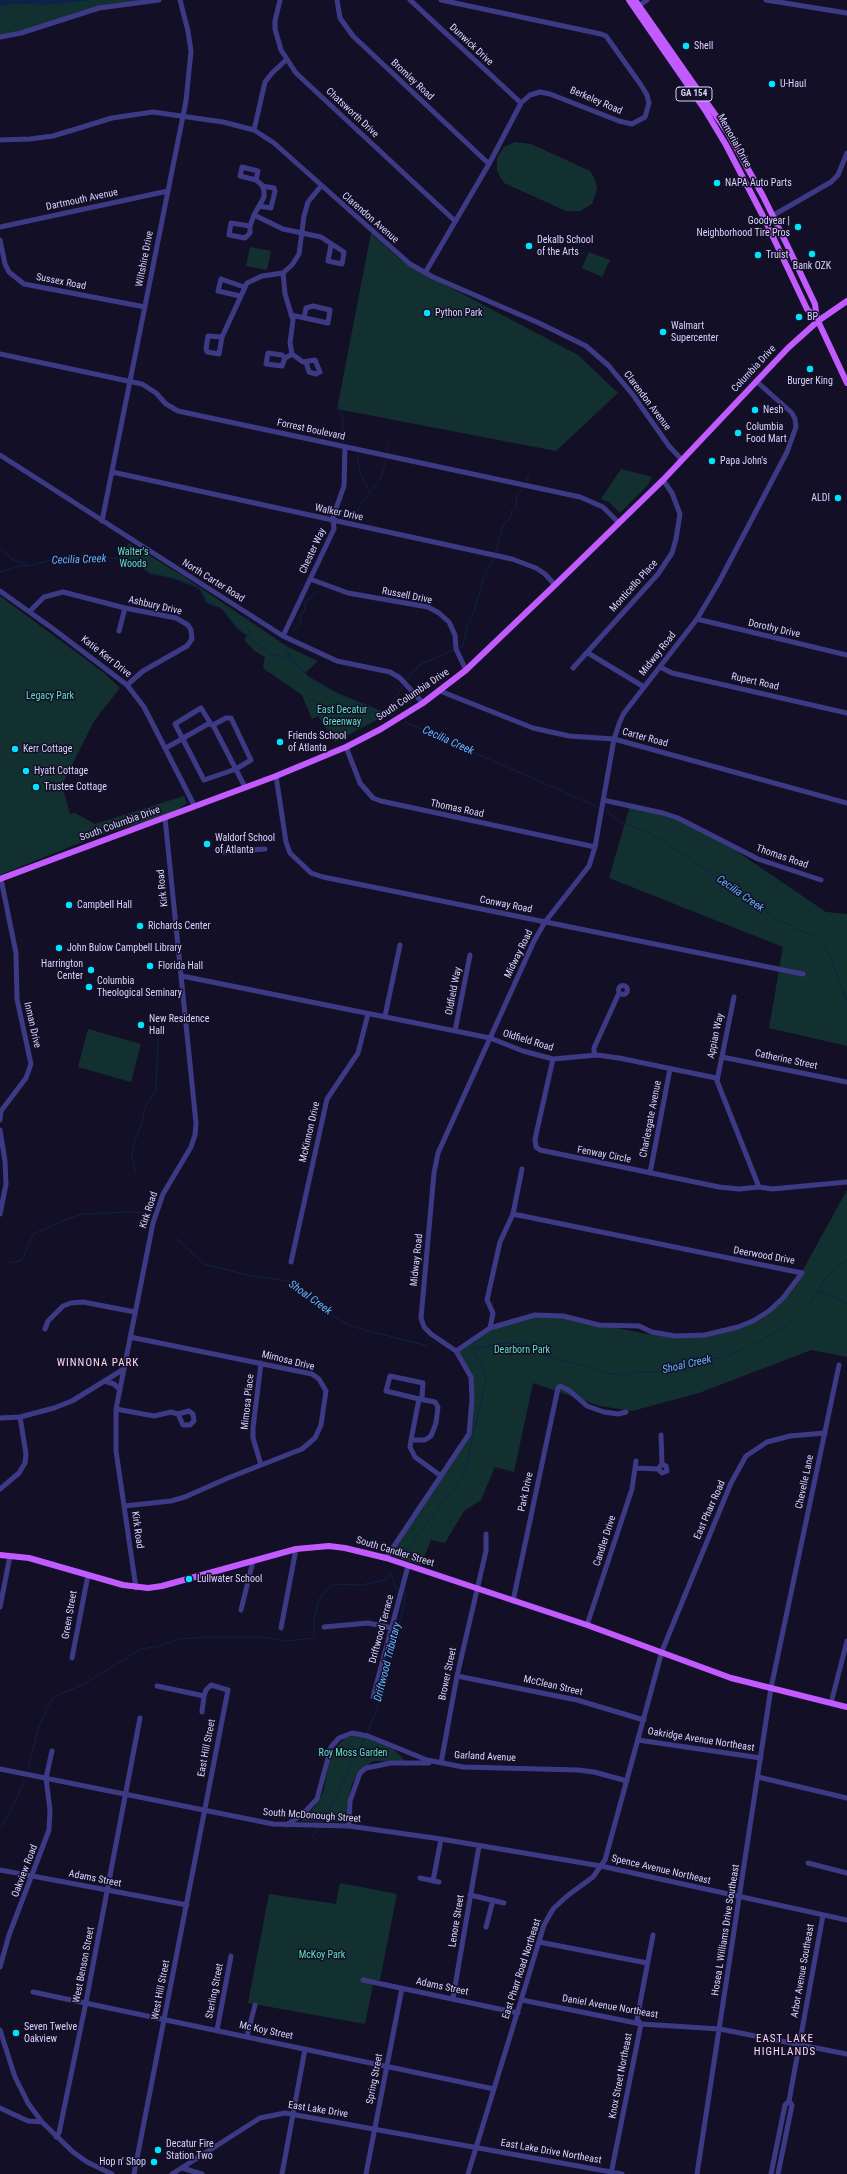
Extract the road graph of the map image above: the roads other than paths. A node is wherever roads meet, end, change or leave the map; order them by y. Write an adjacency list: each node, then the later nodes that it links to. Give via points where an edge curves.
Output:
1 (159, 0): 13 (street, via 99,8 21,33)
2 (180, 0): 16 (street, Wiltshire Drive, via 191,51)
3 (280, 0): 14 (street, Chatsworth Drive, via 274,21)
4 (337, 0): 20 (street, Bromley Road, via 340,18 353,36)
5 (410, 0): 15 (street, Dunwick Drive)
6 (441, 0): 15 (street, Berkeley Road, via 606,36 641,85 649,104 645,117 632,124 550,94 535,93)
7 (629, 0): 11 (main road, Memorial Drive / GA 154)
8 (647, 0): 11 (street)
9 (766, 0): 10 (street)
10 (793, 2): 12 (street)
11 (636, 5): 27 (main road, Memorial Drive / GA 154, via 728,133); 29 (main road, Memorial Drive / GA 154, via 711,119)
12 (847, 13)
13 (0, 36)
14 (286, 60): 17 (street, via 265,82); 28 (street, Chatsworth Drive, via 301,78)
15 (521, 103): 20 (street)
16 (183, 115): 17 (street, Clarendon Avenue); 18 (street, Clarendon Avenue, via 153,112 135,114 112,118 53,136); 24 (street, Wiltshire Drive)
17 (254, 130): 23 (street, Clarendon Avenue, via 274,143)
18 (0, 140)
19 (847, 153): 27 (street, via 838,175 831,182)
20 (489, 164): 28 (street)
21 (256, 180): 22 (street)
22 (262, 186): 25 (street, via 264,197); 25 (street, via 274,188 275,191 271,208)
23 (321, 186): 32 (street, via 308,202); 36 (street, Clarendon Avenue, via 397,253)
24 (168, 191): 30 (street, Dartmouth Avenue); 40 (street, Wiltshire Drive)
25 (259, 206): 26 (street)
26 (254, 215): 31 (street); 32 (street, via 283,229)
27 (772, 215): 29 (street); 43 (main road, Memorial Drive / GA 154, via 815,304)
28 (454, 220): 36 (street)
29 (765, 220): 43 (main road, Memorial Drive / GA 154, via 807,308)
30 (0, 226)
31 (250, 226): 31 (street, via 231,223 229,235 245,238 250,233)
32 (302, 233): 34 (street, via 321,237); 35 (street, via 299,254 292,266)
33 (0, 240): 40 (street, Sussex Road, via 9,272 24,284)
34 (331, 244)
35 (282, 273): 37 (street, via 256,278); 41 (street)
36 (425, 273): 54 (street, Clarendon Avenue, via 539,322 586,346 608,365)
37 (244, 287): 38 (street); 38 (street, via 221,279 218,291)
38 (240, 296): 44 (street)
39 (847, 301): 43 (main road, Columbia Drive)
40 (145, 307): 49 (street, Wiltshire Drive)
41 (291, 315): 42 (street); 46 (street)
42 (304, 318): 42 (street, via 328,322 330,310 314,306 306,308)
43 (818, 321): 50 (main road, Columbia Drive); 51 (main road, Memorial Drive / GA 154)
44 (222, 337)
45 (0, 354): 49 (street, Forrest Boulevard)
46 (292, 354): 47 (street); 48 (street)
47 (285, 358)
48 (306, 362)
49 (131, 380): 52 (street, Forrest Boulevard, via 149,387 166,404 178,410); 55 (street, Wiltshire Drive)
50 (756, 381): 54 (main road, Columbia Drive); 65 (street, Midway Road, via 792,413 796,427 778,471)
51 (847, 383)
52 (344, 447): 58 (street, Chester Way, via 344,486 333,517); 59 (street, Forrest Boulevard, via 580,498 603,507)
53 (0, 454): 57 (street, North Carter Road)
54 (682, 460): 56 (main road, South Columbia Drive)
55 (112, 472): 57 (street, Wiltshire Drive); 58 (street, Walker Drive)
56 (663, 480): 59 (main road, South Columbia Drive); 68 (street, Monticello Place, via 672,493 680,514 672,553 658,574)
57 (102, 521): 67 (street, North Carter Road)
58 (335, 521): 60 (street, Chester Way, via 334,529); 61 (street, Walker Drive, via 522,561 545,574)
59 (619, 523): 61 (main road, South Columbia Drive)
60 (310, 579): 67 (street, Chester Way); 72 (street, Russell Drive, via 348,594 428,608 439,613 449,622 455,635 456,649)
61 (555, 585): 72 (main road, South Columbia Drive)
62 (0, 591): 64 (street, Katie Kerr Drive)
63 (125, 608): 64 (street, Ashbury Drive, via 63,592 44,597); 66 (street); 73 (street, Ashbury Drive, via 183,621 191,630 192,639 187,646 143,671)
64 (30, 611): 73 (street, Katie Kerr Drive)
65 (697, 619): 69 (street, Dorothy Drive); 70 (street, Midway Road)
66 (119, 631)
67 (283, 636): 76 (street, North Carter Road, via 337,661 390,672 400,678)
68 (588, 653): 71 (street, Monticello Place); 74 (street)
69 (847, 655)
70 (660, 667): 74 (street, Midway Road); 77 (street, Rupert Road, via 672,673)
71 (573, 668)
72 (466, 670): 75 (main road, South Columbia Drive)
73 (127, 686): 82 (street, Katie Kerr Drive, via 144,707)
74 (644, 687): 80 (street, Midway Road, via 624,713)
75 (440, 691): 76 (main road, South Columbia Drive); 80 (street, Carter Road, via 533,728 569,736)
76 (423, 702): 81 (main road, South Columbia Drive, via 381,729)
77 (847, 713)
78 (212, 724): 79 (street); 79 (street, via 199,708 176,721); 83 (street); 83 (street, via 231,718 251,760)
79 (182, 738): 82 (street); 83 (street, via 204,780)
80 (614, 739): 86 (street, Midway Road); 87 (street, Carter Road)
81 (346, 747): 84 (main road, South Columbia Drive); 90 (street, Thomas Road, via 360,783 373,798)
82 (166, 748): 88 (street, Katie Kerr Drive)
83 (236, 769): 85 (street)
84 (276, 776): 85 (main road, South Columbia Drive); 95 (street, Conway Road, via 286,842 290,853 311,873)
85 (245, 787): 88 (main road, South Columbia Drive)
86 (603, 800): 90 (street, Midway Road); 94 (street, Thomas Road, via 670,816 758,860)
87 (847, 803)
88 (194, 806): 89 (main road, South Columbia Drive)
89 (165, 818): 93 (main road, South Columbia Drive); 99 (street, Kirk Road)
90 (595, 848): 95 (street, Midway Road, via 589,866)
91 (265, 849): 92 (street)
92 (223, 852)
93 (0, 879): 112 (street, Inman Drive, via 16,954 17,999 31,1064 26,1078)
94 (821, 880)
95 (545, 922): 98 (street, Conway Road); 105 (street, Midway Road)
96 (400, 945): 103 (street)
97 (470, 955): 104 (street, Oldfield Way)
98 (803, 974)
99 (182, 976): 102 (street, Oldfield Road); 122 (street, Kirk Road, via 193,1082 195,1135 191,1147 159,1203)
100 (619, 993): 106 (street, via 594,1048)
101 (734, 997): 107 (street, Appian Way)
102 (368, 1014): 103 (street, Oldfield Road); 121 (street, McKinnon Drive, via 358,1053 327,1099)
103 (385, 1016): 104 (street, Oldfield Road)
104 (455, 1031): 105 (street, Oldfield Road)
105 (490, 1038): 108 (street, Oldfield Road); 126 (street, Midway Road, via 438,1153 434,1173 421,1318 424,1327 431,1334)
106 (594, 1056): 108 (street, Oldfield Road); 109 (street, Oldfield Road, via 619,1058)
107 (722, 1057): 110 (street, Appian Way); 111 (street, Catherine Street)
108 (553, 1059): 116 (street, Fenway Circle, via 536,1131 536,1147 546,1152)
109 (670, 1069): 110 (street, Oldfield Road); 116 (street, Charlesgate Avenue)
110 (716, 1078): 118 (street)
111 (847, 1082)
112 (0, 1111): 113 (street, Inman Drive)
113 (0, 1120)
114 (0, 1130): 119 (street, via 6,1160 6,1184)
115 (522, 1169): 120 (street)
116 (650, 1173): 118 (street, Fenway Circle, via 719,1187)
117 (847, 1182): 118 (street, via 783,1188)
118 (759, 1187)
119 (0, 1214)
120 (513, 1214): 123 (street, via 500,1242 487,1300 493,1313); 123 (street, Deerwood Drive, via 802,1273 783,1298 769,1311 738,1327 705,1335 675,1336 652,1332 639,1326 599,1325 553,1315 527,1316)
121 (291, 1262)
122 (135, 1312): 124 (street, via 83,1302 71,1303 63,1306 48,1321); 125 (street, Kirk Road)
123 (490, 1328): 126 (street, Deerwood Drive)
124 (45, 1329)
125 (130, 1338): 127 (street, Mimosa Drive); 129 (street, Kirk Road)
126 (456, 1351): 146 (street, Midway Road, via 472,1377 469,1434)
127 (261, 1363): 143 (street, Mimosa Place, via 253,1438); 143 (street, Mimosa Drive, via 312,1374 319,1379 326,1392 321,1425 308,1446)
128 (839, 1365): 138 (street, Chevelle Lane)
129 (124, 1369): 130 (street); 131 (street, Kirk Road)
130 (104, 1381): 131 (street, via 114,1384); 136 (street, via 72,1401)
131 (120, 1390): 133 (street, Kirk Road)
132 (419, 1399): 132 (street, via 422,1397 424,1385 390,1376 386,1391); 140 (street); 140 (street, via 437,1404 436,1423 428,1439)
133 (116, 1409): 135 (street, via 151,1416 171,1412); 148 (street, Kirk Road, via 116,1451)
134 (626, 1412): 159 (street, Park Drive, via 604,1412 587,1406 570,1391 560,1386 558,1388)
135 (178, 1414)
136 (20, 1417): 137 (street); 147 (street, via 25,1463 19,1473)
137 (0, 1418)
138 (825, 1433): 167 (street, East Pharr Road, via 777,1438 755,1450 742,1462 717,1514); 171 (street, Chevelle Lane)
139 (660, 1434): 142 (street)
140 (411, 1440): 146 (street, via 410,1447 415,1458)
141 (636, 1461): 144 (street, Candler Drive)
142 (662, 1464): 145 (street); 145 (street, via 666,1466 667,1472 662,1473)
143 (261, 1465): 148 (street, Mimosa Drive, via 185,1497)
144 (636, 1468): 145 (street); 162 (street, Candler Drive, via 632,1489)
145 (658, 1469)
146 (441, 1476): 153 (street, Midway Road)
147 (0, 1490)
148 (124, 1506): 157 (street, Kirk Road)
149 (486, 1534): 158 (street, Brower Street, via 486,1551)
150 (296, 1549): 153 (main road, South Candler Street, via 329,1546); 154 (main road, South Candler Street); 164 (street)
151 (0, 1555): 152 (main road, South Candler Street)
152 (10, 1556): 156 (main road, South Candler Street, via 49,1562); 160 (street)
153 (386, 1558): 155 (main road, South Candler Street)
154 (253, 1561): 157 (main road, South Candler Street, via 162,1586); 161 (street)
155 (408, 1566): 158 (main road, South Candler Street); 165 (street, Driftwood Terrace)
156 (88, 1575): 157 (main road, South Candler Street); 168 (street, Green Street)
157 (136, 1588)
158 (476, 1588): 159 (main road, South Candler Street); 169 (street, Brower Street)
159 (513, 1600): 162 (main road, South Candler Street)
160 (0, 1607)
161 (240, 1610)
162 (588, 1625): 167 (main road, South Candler Street)
163 (324, 1627): 165 (street, via 368,1623)
164 (281, 1628)
165 (392, 1628): 173 (street, Driftwood Terrace)
166 (847, 1641): 174 (street)
167 (662, 1651): 171 (main road, South Candler Street, via 731,1678); 178 (street, East Pharr Road Northeast)
168 (72, 1658)
169 (457, 1676): 178 (street, McClean Street, via 577,1700); 182 (street, Brower Street)
170 (157, 1686): 172 (street)
171 (771, 1688): 174 (main road, South Candler Street); 181 (street, Hosea L Williams Drive Southeast)
172 (204, 1696): 176 (street); 189 (street, East Hill Street, via 211,1685 228,1690)
173 (373, 1697)
174 (831, 1703): 175 (main road, South Candler Street)
175 (847, 1707)
176 (202, 1712)
177 (140, 1718): 187 (street, West Benson Street)
178 (644, 1720): 179 (street, East Pharr Road Northeast)
179 (638, 1740): 181 (street, Oakridge Avenue Northeast); 186 (street, East Pharr Road Northeast)
180 (52, 1751): 185 (street)
181 (761, 1758): 184 (street, Hosea L Williams Drive Southeast)
182 (441, 1763): 186 (street, Garland Avenue, via 480,1768 578,1770); 190 (street, Garland Avenue, via 413,1755 362,1734 346,1734 331,1747 320,1792); 193 (street, via 391,1763 366,1768 360,1773 350,1801)
183 (0, 1769): 185 (street, South McDonough Street)
184 (758, 1777): 188 (street); 206 (street, Hosea L Williams Drive Southeast)
185 (46, 1778): 187 (street, South McDonough Street); 200 (street, Oakview Road, via 50,1830)
186 (626, 1781): 197 (street, East Pharr Road Northeast, via 610,1848)
187 (126, 1795): 189 (street, South McDonough Street); 204 (street, West Benson Street)
188 (847, 1798)
189 (205, 1810): 191 (street, South McDonough Street); 209 (street, West Hill Street)
190 (303, 1814): 191 (street, Garland Avenue); 192 (street)
191 (286, 1825): 192 (street, South McDonough Street)
192 (302, 1826): 193 (street, South McDonough Street)
193 (349, 1826): 194 (street, South McDonough Street)
194 (441, 1839): 195 (street, South McDonough Street); 202 (street)
195 (479, 1846): 197 (street, South McDonough Street); 205 (street, Lenore Street)
196 (808, 1863): 199 (street)
197 (601, 1866): 206 (street, Spence Avenue Northeast); 214 (street, East Pharr Road Northeast, via 593,1877 553,1909 544,1925)
198 (0, 1870): 200 (street, Adams Street)
199 (847, 1874)
200 (32, 1876): 204 (street, Adams Street); 217 (street, Oakview Road, via 9,1935)
201 (420, 1878): 202 (street)
202 (433, 1881): 203 (street)
203 (439, 1882)
204 (107, 1891): 209 (street, Adams Street); 223 (street, West Benson Street)
205 (470, 1895): 207 (street); 221 (street, Lenore Street)
206 (740, 1898): 210 (street, Spence Avenue Northeast); 228 (street, Hosea L Williams Drive Southeast)
207 (494, 1900): 208 (street); 212 (street)
208 (504, 1903)
209 (187, 1905): 226 (street, West Hill Street)
210 (822, 1915): 211 (street, Spence Avenue Northeast); 232 (street, Arbor Avenue Southeast)
211 (847, 1920)
212 (486, 1926)
213 (653, 1935): 216 (street, Knox Street Northeast)
214 (539, 1942): 216 (street); 222 (street, East Pharr Road Northeast)
215 (231, 1956): 230 (street, Sterling Street)
216 (647, 1964): 227 (street, Knox Street Northeast, via 637,2019)
217 (0, 1968)
218 (363, 1980): 219 (street, Adams Street)
219 (402, 1988): 221 (street, Adams Street); 235 (street, Spring Street)
220 (33, 1992): 223 (street, Mc Koy Street)
221 (453, 1998): 225 (street, Adams Street)
222 (522, 2000): 225 (street, East Pharr Road Northeast); 227 (street, Daniel Avenue Northeast)
223 (86, 2002): 226 (street, Mc Koy Street); 242 (street, West Benson Street, via 59,2133)
224 (254, 2005): 231 (street)
225 (518, 2013): 236 (street, East Pharr Road Northeast)
226 (164, 2018): 230 (street, Mc Koy Street); 248 (street, West Hill Street)
227 (641, 2024): 228 (street, Daniel Avenue Northeast); 246 (street, Knox Street Northeast)
228 (720, 2029): 232 (street, Daniel Avenue Northeast); 255 (street, Hosea L Williams Drive Southeast)
229 (0, 2030): 240 (street, via 15,2077 28,2103)
230 (217, 2030): 231 (street, Mc Koy Street)
231 (247, 2036): 233 (street, Mc Koy Street)
232 (799, 2045): 234 (street, Daniel Avenue Northeast); 237 (street, Arbor Avenue Southeast)
233 (305, 2049): 235 (street, Mc Koy Street); 239 (street)
234 (847, 2054)
235 (387, 2066): 236 (street, Mc Koy Street); 241 (street, Spring Street)
236 (494, 2089): 243 (street, East Pharr Road Northeast)
237 (789, 2101): 256 (street, Arbor Avenue Southeast, via 785,2105); 257 (street, Arbor Avenue Southeast, via 792,2105)
238 (0, 2108): 240 (street, via 28,2122)
239 (292, 2114): 241 (street, East Lake Drive); 244 (street, East Lake Drive, via 260,2118); 251 (street)
240 (42, 2122): 242 (street)
241 (375, 2128): 243 (street, East Lake Drive); 252 (street, Spring Street)
242 (56, 2137): 245 (street)
243 (476, 2147): 246 (street, East Lake Drive Northeast); 253 (street, East Pharr Road Northeast)
244 (182, 2168): 249 (street, East Lake Drive); 250 (street)
245 (104, 2172): 247 (street)
246 (612, 2173): 254 (street, East Lake Drive Northeast)
247 (112, 2174)
248 (134, 2174)
249 (172, 2174)
250 (202, 2174)
251 (282, 2174)
252 (366, 2174)
253 (468, 2174)
254 (622, 2174)
255 (698, 2174)
256 (771, 2174)
257 (778, 2174)

